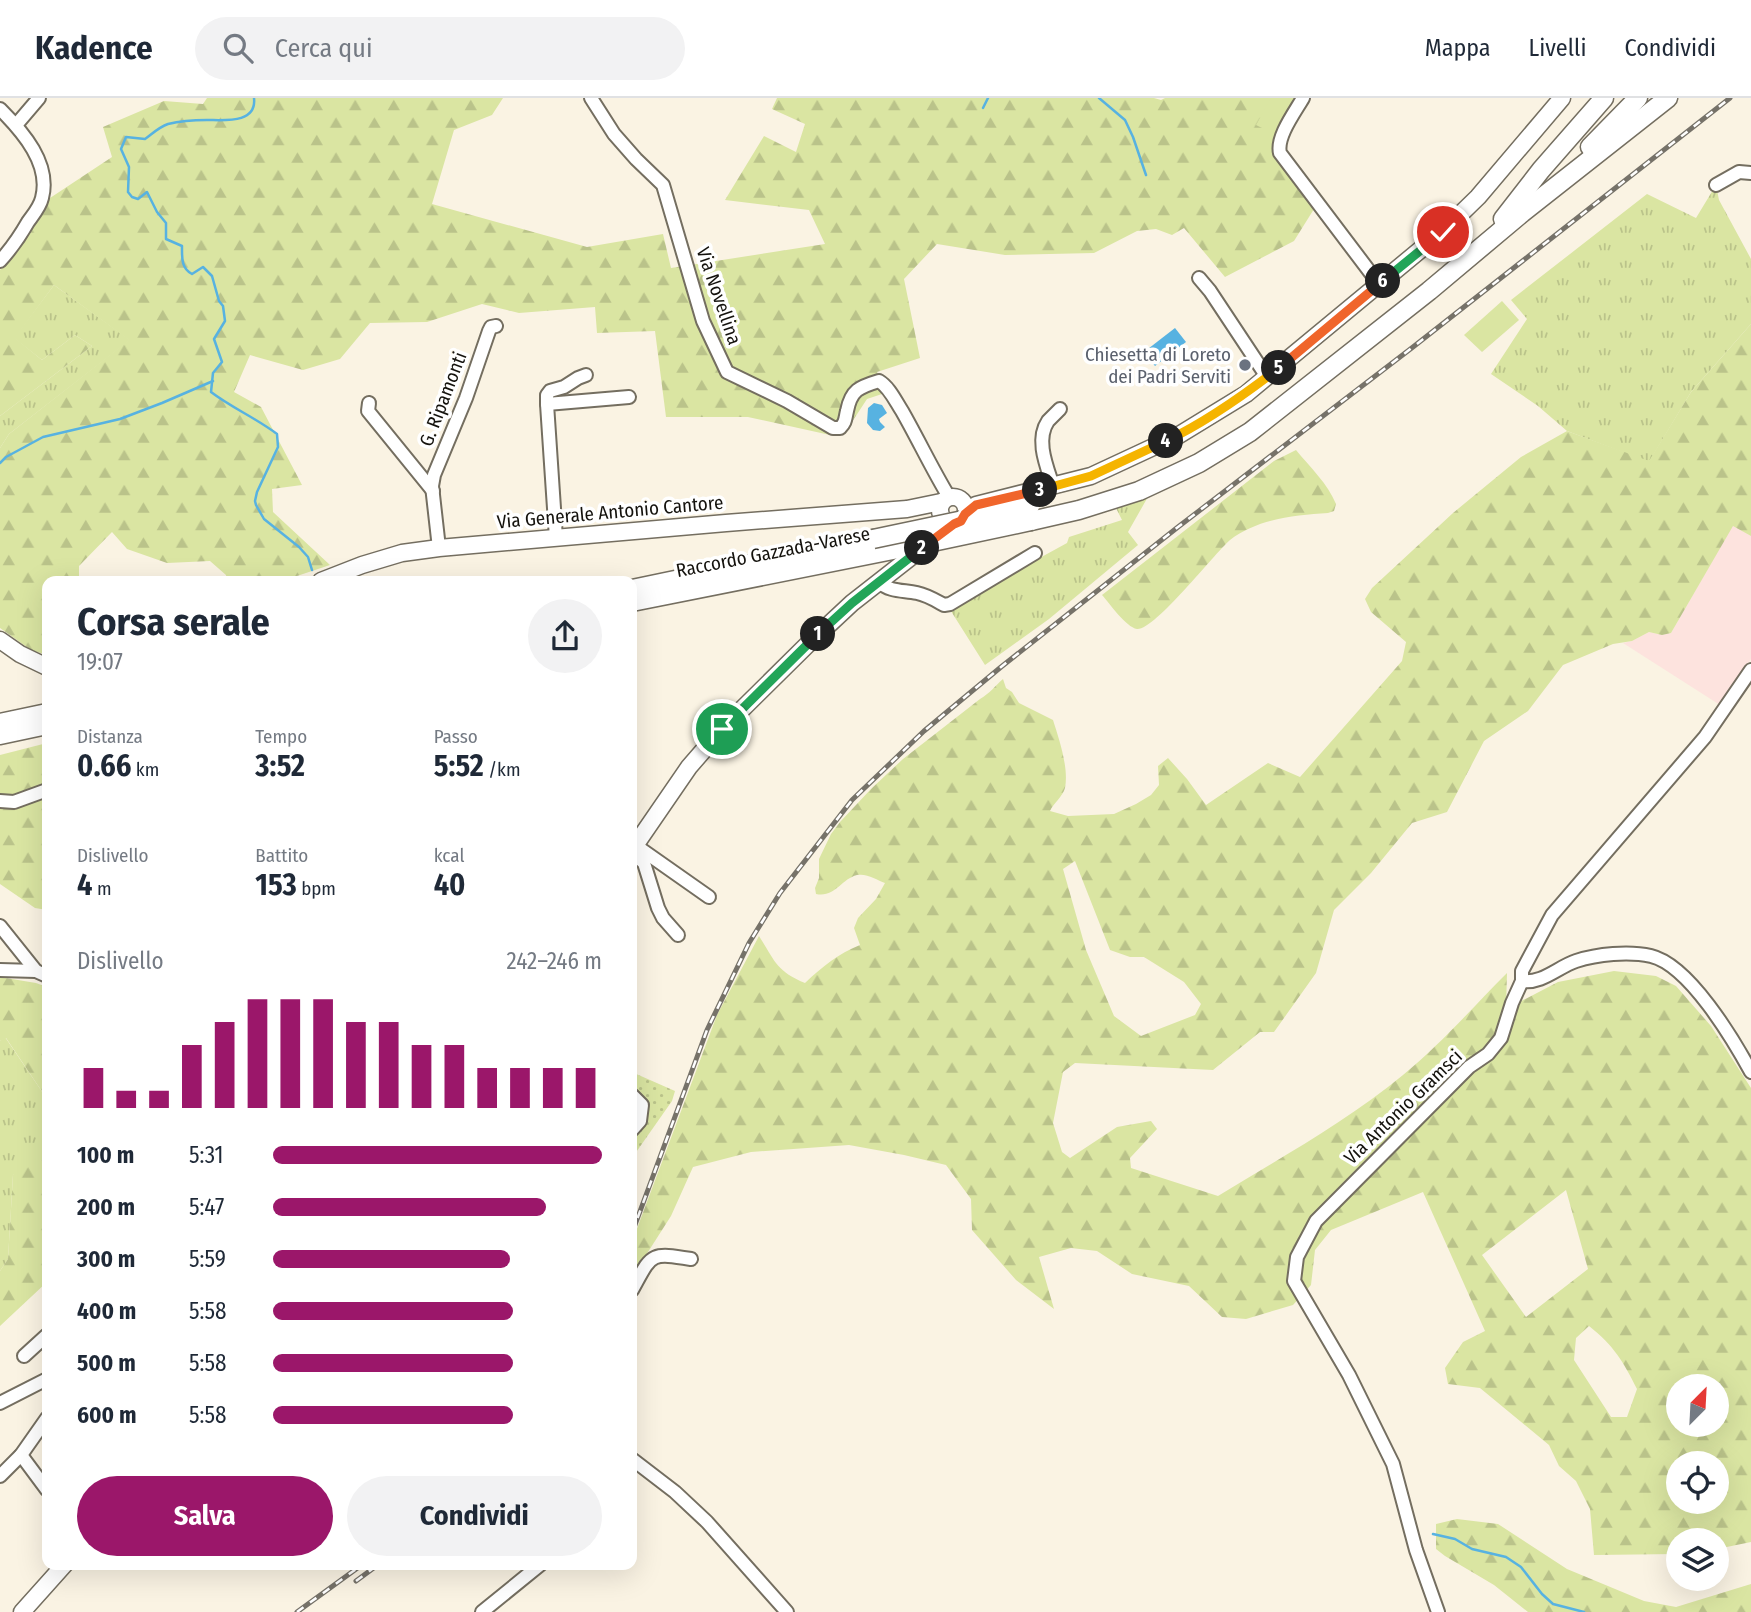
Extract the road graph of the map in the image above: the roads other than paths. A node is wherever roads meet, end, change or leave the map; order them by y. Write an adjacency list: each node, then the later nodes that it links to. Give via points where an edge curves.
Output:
1 (39, 98): 9 (street)
2 (591, 98): 25 (street, Via Novellina, via 614,134 663,185 703,321 727,372 833,428 844,424 853,393 861,386 885,384)
3 (1303, 98): 15 (street, via 1282,134 1280,153)
4 (1562, 98): 15 (main road, Via Generale Antonio Cantore, via 1478,197)
5 (1604, 98): 12 (highway, Raccordo Gazzada-Varese, via 1541,170)
6 (1638, 98): 12 (highway, via 1614,122 1565,149)
7 (1668, 98): 12 (highway, Raccordo Gazzada-Varese)
8 (0, 109): 9 (street)
9 (16, 125): 13 (street, via 38,160 44,184 41,201)
10 (1751, 173): 11 (street, via 1739,172)
11 (1716, 186)
12 (1513, 214): 26 (highway, Raccordo Gazzada-Varese, via 1429,291 1250,432 1139,491 1079,510)
13 (0, 261)
14 (1199, 278): 18 (street)
15 (1379, 284): 18 (main road, Via Generale Antonio Cantore)
16 (496, 326): 24 (street, G. Ripamonti, via 489,331 433,475)
17 (586, 375): 21 (street, via 551,391)
18 (1267, 377): 23 (main road, Via Generale Antonio Cantore, via 1179,435 1091,476)
19 (629, 397): 21 (street)
20 (369, 403): 24 (street, G. Ripamonti, via 368,411)
21 (547, 404): 27 (street)
22 (1060, 409): 23 (street, via 1042,436)
23 (1053, 486): 25 (main road, Via Generale Antonio Cantore)
24 (433, 491): 30 (street, G. Ripamonti)
25 (954, 510): 27 (main road, Via Generale Antonio Cantore, via 907,509); 29 (main road)
26 (1030, 514): 28 (highway, Raccordo Gazzada-Varese, bridge); 29 (highway, Raccordo Gazzada-Varese, bridge)
27 (556, 538): 30 (main road, Via Generale Antonio Cantore)
28 (873, 539): 29 (highway, Raccordo Gazzada-Varese, bridge); 31 (highway, Raccordo Gazzada-Varese)
29 (923, 545): 31 (highway, Raccordo Gazzada-Varese); 34 (main road)
30 (439, 548): 33 (main road, Via Generale Antonio Cantore, via 402,553)
31 (840, 553): 35 (highway, Raccordo Gazzada-Varese); 36 (highway, Raccordo Gazzada-Varese)
32 (1035, 553): 34 (street, via 950,604 919,593 886,589)
33 (334, 576)
34 (878, 582): 46 (main road, via 722,729 688,767)
35 (637, 588)
36 (637, 601)
37 (0, 640): 38 (main road)
38 (42, 665)
39 (1751, 670): 54 (street, Via Antonio Gramsci, via 1705,737 1552,915 1522,971)
40 (42, 714): 41 (highway)
41 (0, 723)
42 (42, 726): 43 (highway)
43 (0, 735)
44 (42, 792): 45 (street, via 14,802)
45 (0, 801)
46 (637, 843)
47 (637, 852): 49 (street)
48 (637, 854): 51 (street, via 657,908)
49 (709, 897)
50 (0, 926): 53 (street)
51 (678, 935)
52 (0, 970): 53 (street)
53 (42, 974)
54 (1522, 981): 55 (street, via 1611,953 1652,956 1683,976 1716,1013); 74 (street, Via Antonio Gramsci, via 1501,1038 1488,1054 1469,1067 1316,1221 1297,1257 1294,1281 1393,1464)
55 (1751, 1072)
56 (637, 1100): 57 (street, via 642,1105)
57 (637, 1124)
58 (691, 1259): 59 (street, via 656,1256)
59 (637, 1281)
60 (42, 1340): 61 (street)
61 (24, 1356)
62 (42, 1382): 63 (street)
63 (0, 1403)
64 (42, 1425): 65 (street)
65 (21, 1455): 67 (street); 68 (street)
66 (637, 1463): 73 (street, via 707,1522)
67 (0, 1476)
68 (42, 1483)
69 (60, 1570): 71 (main road)
70 (534, 1570): 72 (street)
71 (22, 1612)
72 (482, 1612)
73 (787, 1612)
74 (1438, 1612)

